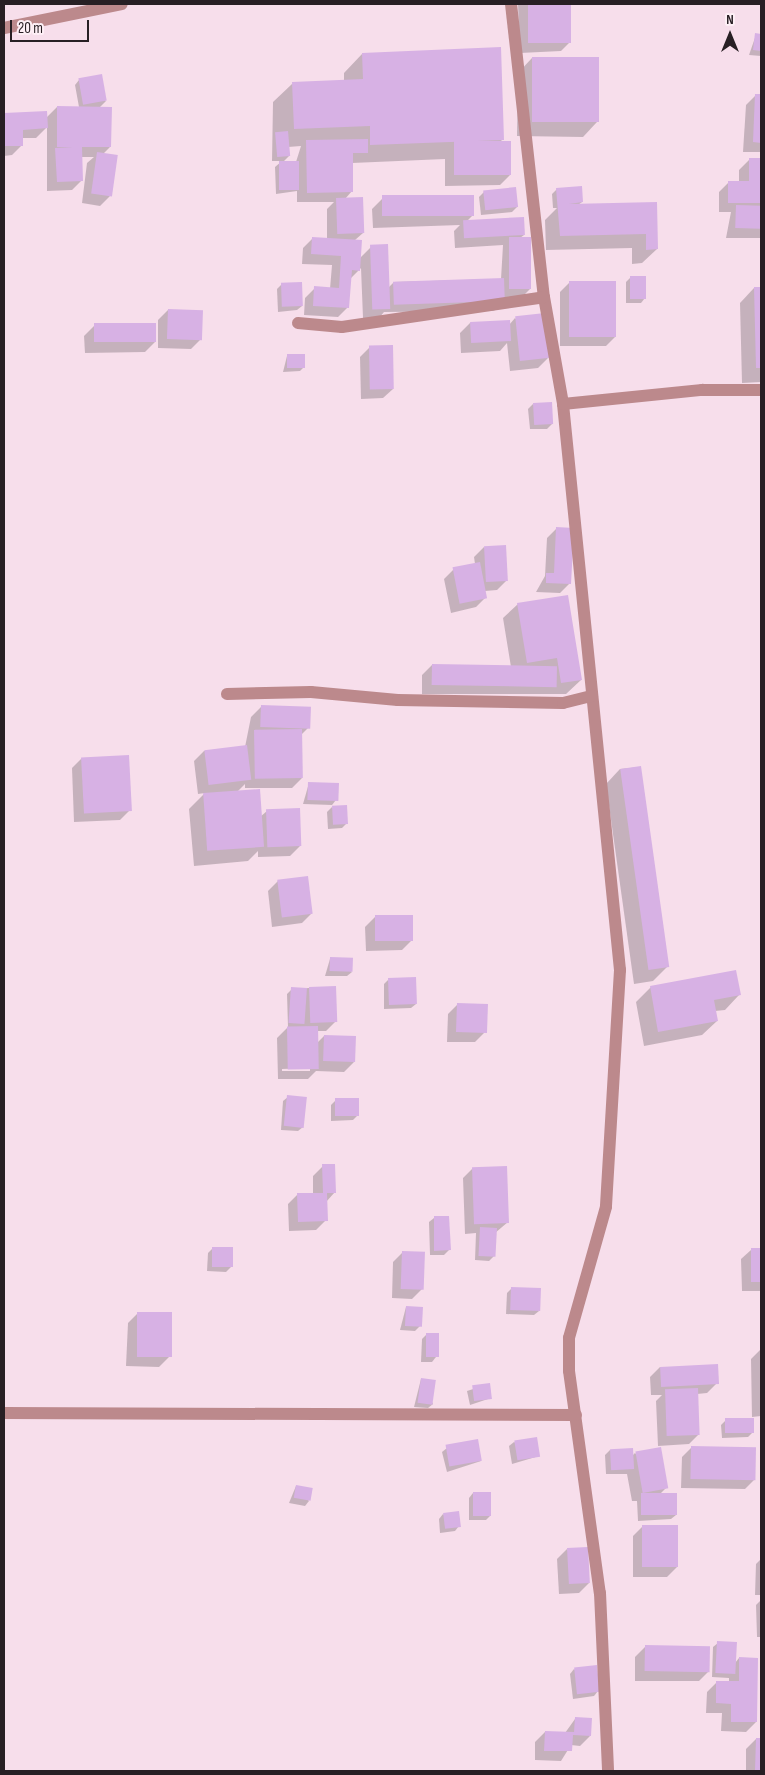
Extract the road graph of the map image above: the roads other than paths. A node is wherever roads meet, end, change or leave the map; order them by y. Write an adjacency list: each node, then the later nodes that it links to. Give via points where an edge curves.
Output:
1 (122, 4): 3 (street)
2 (512, 4): 4 (street)
3 (4, 28)
4 (544, 297): 5 (street, via 342,327); 7 (street)
5 (298, 323)
6 (761, 390): 7 (street, via 702,390)
7 (563, 404): 9 (street)
8 (227, 694): 9 (street, via 311,692 398,700 563,703)
9 (592, 696): 11 (street, via 620,970 606,1207 570,1338)
10 (4, 1413): 11 (street)
11 (576, 1415): 12 (street, via 600,1593)
12 (608, 1771)

